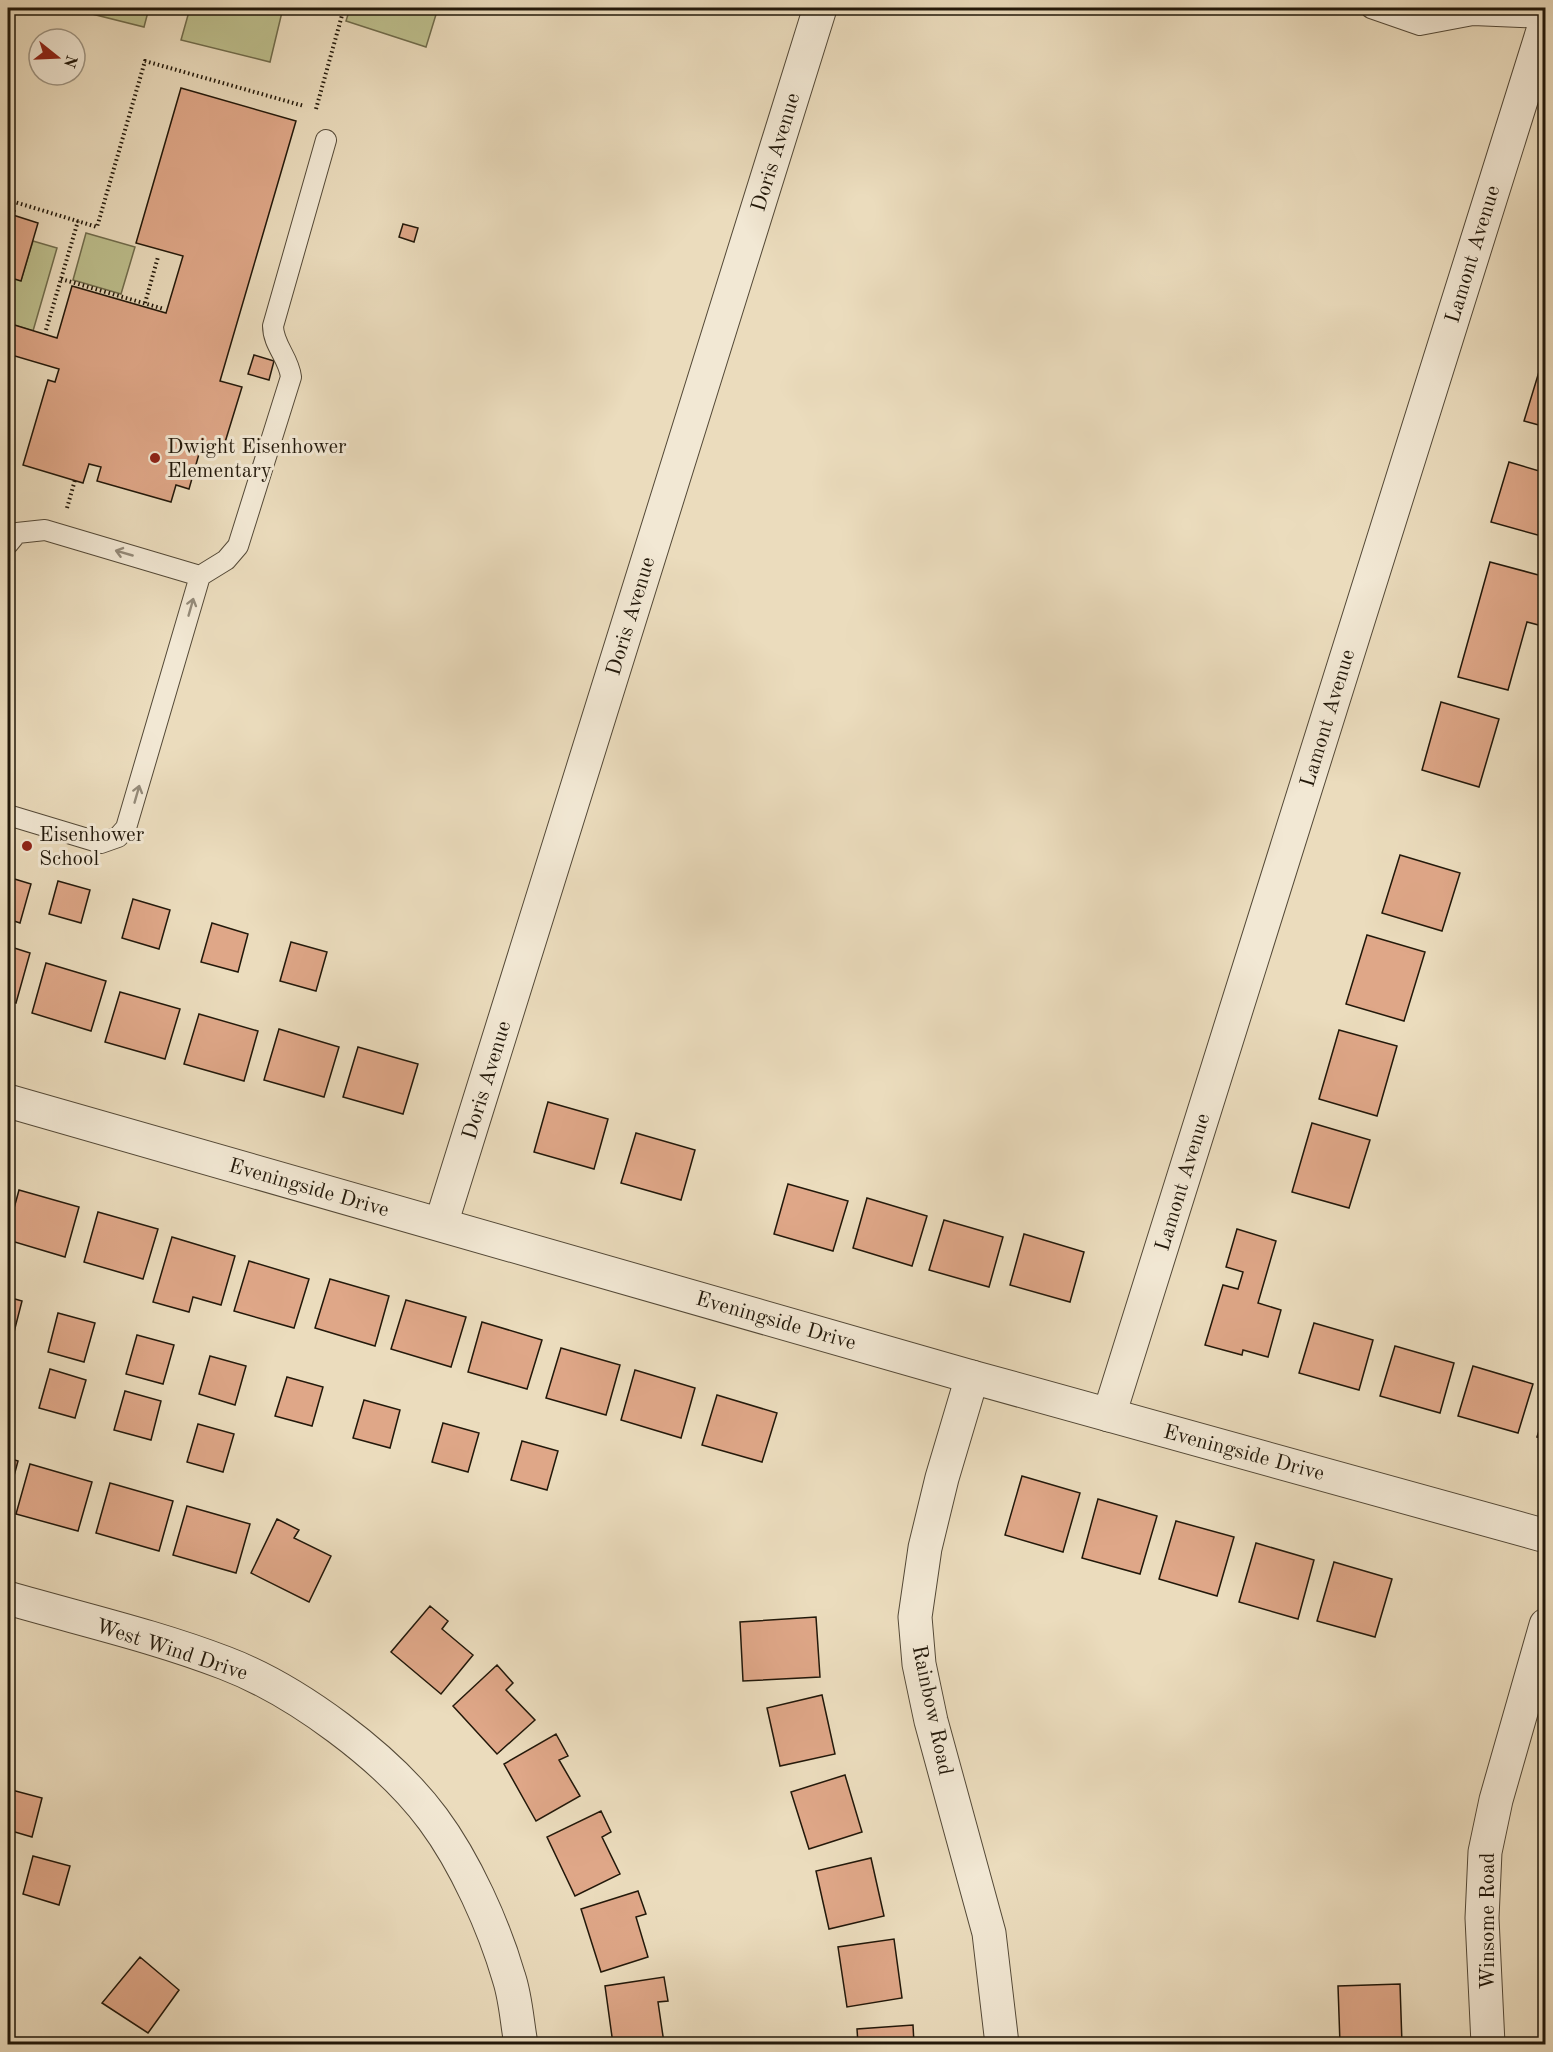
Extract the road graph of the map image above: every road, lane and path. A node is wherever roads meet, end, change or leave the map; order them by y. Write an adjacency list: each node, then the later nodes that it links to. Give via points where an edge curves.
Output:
1 (344, 8): 6 (path)
2 (820, 8): 21 (street, Doris Avenue)
3 (1371, 8): 4 (lane, via 1420,25 1473,15)
4 (1545, 20): 23 (street, Lamont Avenue)
5 (304, 106): 9 (path, via 145,61 97,226)
6 (316, 109)
7 (326, 140): 18 (lane, via 273,326 273,336 290,365 291,376 238,546 226,560)
8 (8, 200): 9 (path)
9 (78, 221): 11 (path)
10 (158, 257): 12 (path)
11 (61, 279): 12 (path); 14 (path)
12 (145, 303): 13 (path)
13 (164, 309)
14 (46, 330)
15 (75, 480): 16 (path)
16 (65, 514)
17 (8, 544): 18 (lane, one-way to 17, via 45,530 17,533)
18 (200, 576): 19 (lane, one-way to 18, via 101,843 118,837 126,828)
19 (8, 815)
20 (8, 1101): 21 (street, Eveningside Drive)
21 (441, 1224): 22 (street, Eveningside Drive)
22 (972, 1377): 23 (street, Eveningside Drive); 28 (street, Rainbow Road, via 942,1478 915,1617 919,1664 931,1721 989,1933)
23 (1108, 1415): 24 (street, Eveningside Drive)
24 (1545, 1536)
25 (8, 1598): 27 (street, West Wind Drive, via 225,1663 268,1682 324,1717 379,1761 433,1818 470,1881 510,1979)
26 (1545, 1625): 29 (street, Winsome Road, via 1485,1852 1482,1918)
27 (521, 2044)
28 (1002, 2044)
29 (1488, 2044)

